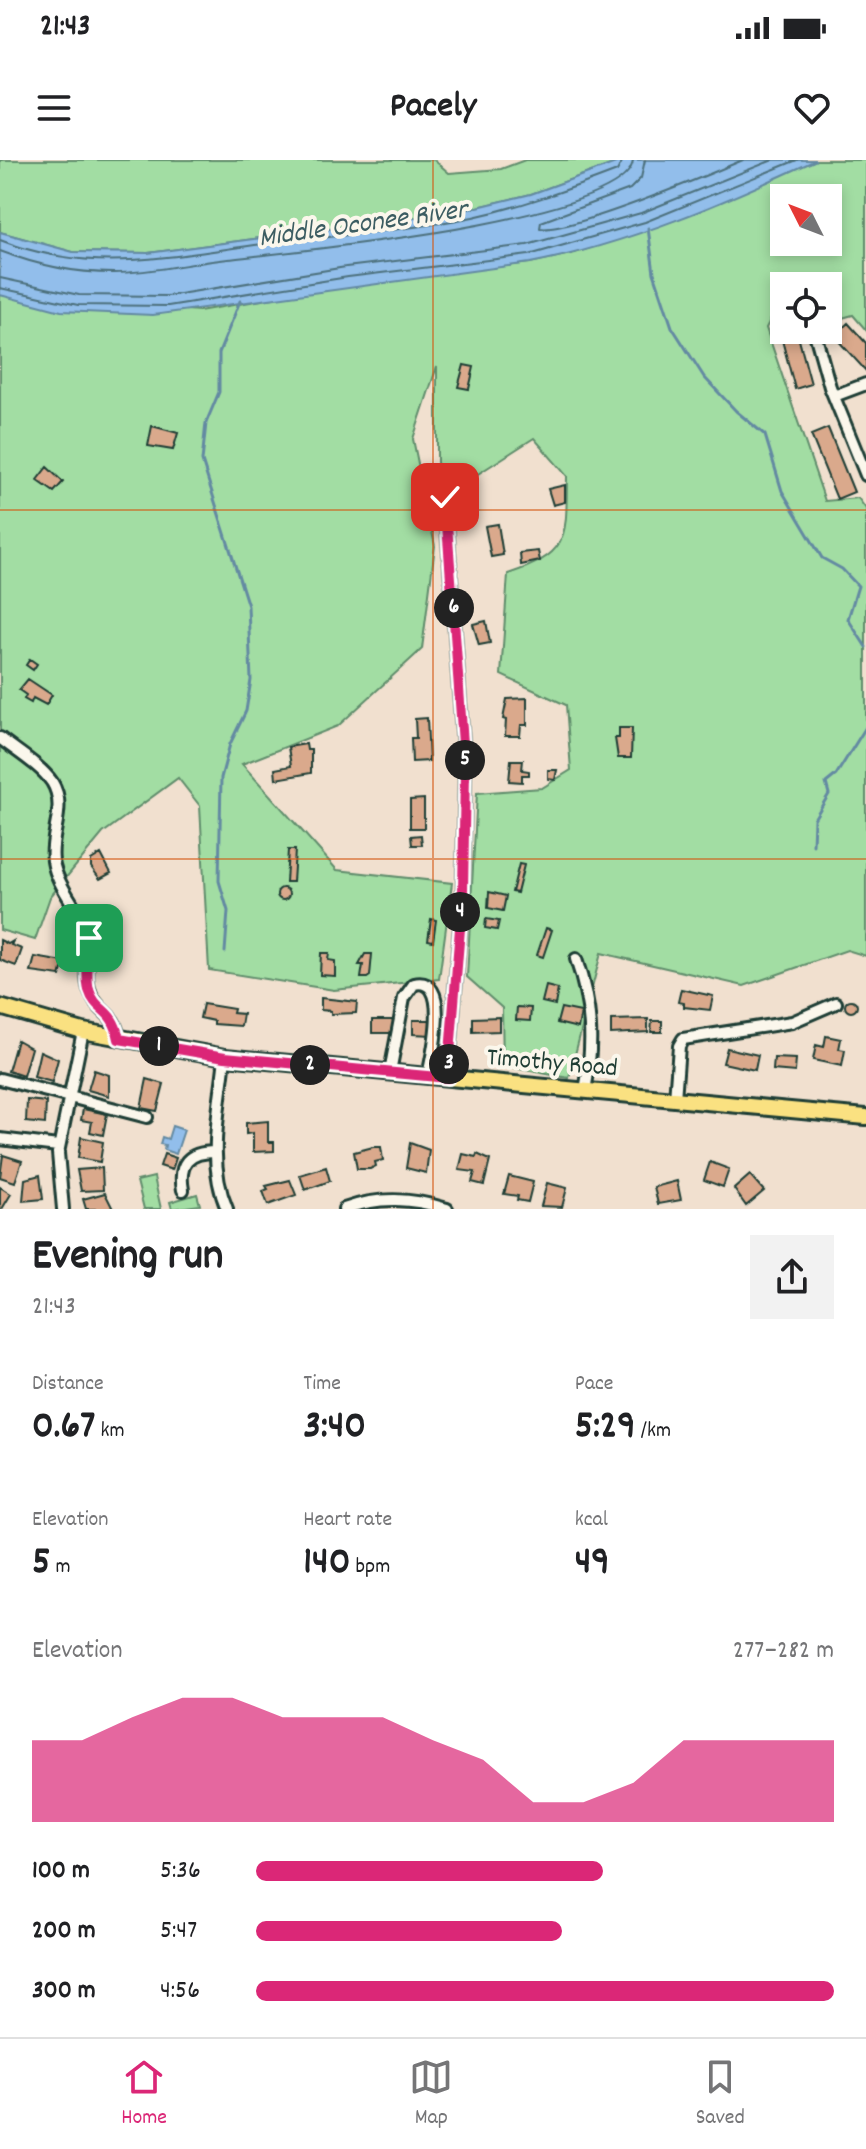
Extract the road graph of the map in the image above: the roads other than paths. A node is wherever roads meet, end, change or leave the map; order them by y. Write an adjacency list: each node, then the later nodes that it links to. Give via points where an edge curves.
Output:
1 (818, 344): 3 (street)
2 (866, 384): 3 (street)
3 (834, 396): 4 (street)
4 (866, 475)
5 (445, 497): 15 (street, via 465,771 463,891)
6 (0, 738): 11 (street, via 45,775 56,791 54,869 87,930 88,989 97,1005 116,1020)
7 (576, 959): 17 (street, via 592,1030)
8 (836, 1003): 19 (street, via 792,1022 683,1039)
9 (0, 1007): 10 (main road, Timothy Road)
10 (83, 1031): 11 (main road, Timothy Road); 18 (street)
11 (119, 1039): 12 (main road, Timothy Road)
12 (225, 1057): 13 (main road, Timothy Road); 24 (street)
13 (390, 1072): 14 (main road, Timothy Road); 14 (street, via 404,998 422,982 436,999)
14 (428, 1076): 15 (main road, Timothy Road)
15 (448, 1078): 17 (main road, Timothy Road)
16 (0, 1079): 18 (street)
17 (585, 1091): 19 (main road, Timothy Road)
18 (67, 1098): 20 (street); 23 (street)
19 (675, 1099): 21 (main road, Timothy Road)
20 (147, 1117)
21 (866, 1117)
22 (0, 1139): 23 (street)
23 (58, 1146): 26 (street)
24 (215, 1152): 25 (street, via 198,1152 183,1163); 27 (street)
25 (183, 1190)
26 (63, 1209)
27 (227, 1209)
28 (344, 1209): 29 (street, via 407,1199)
29 (447, 1209)

